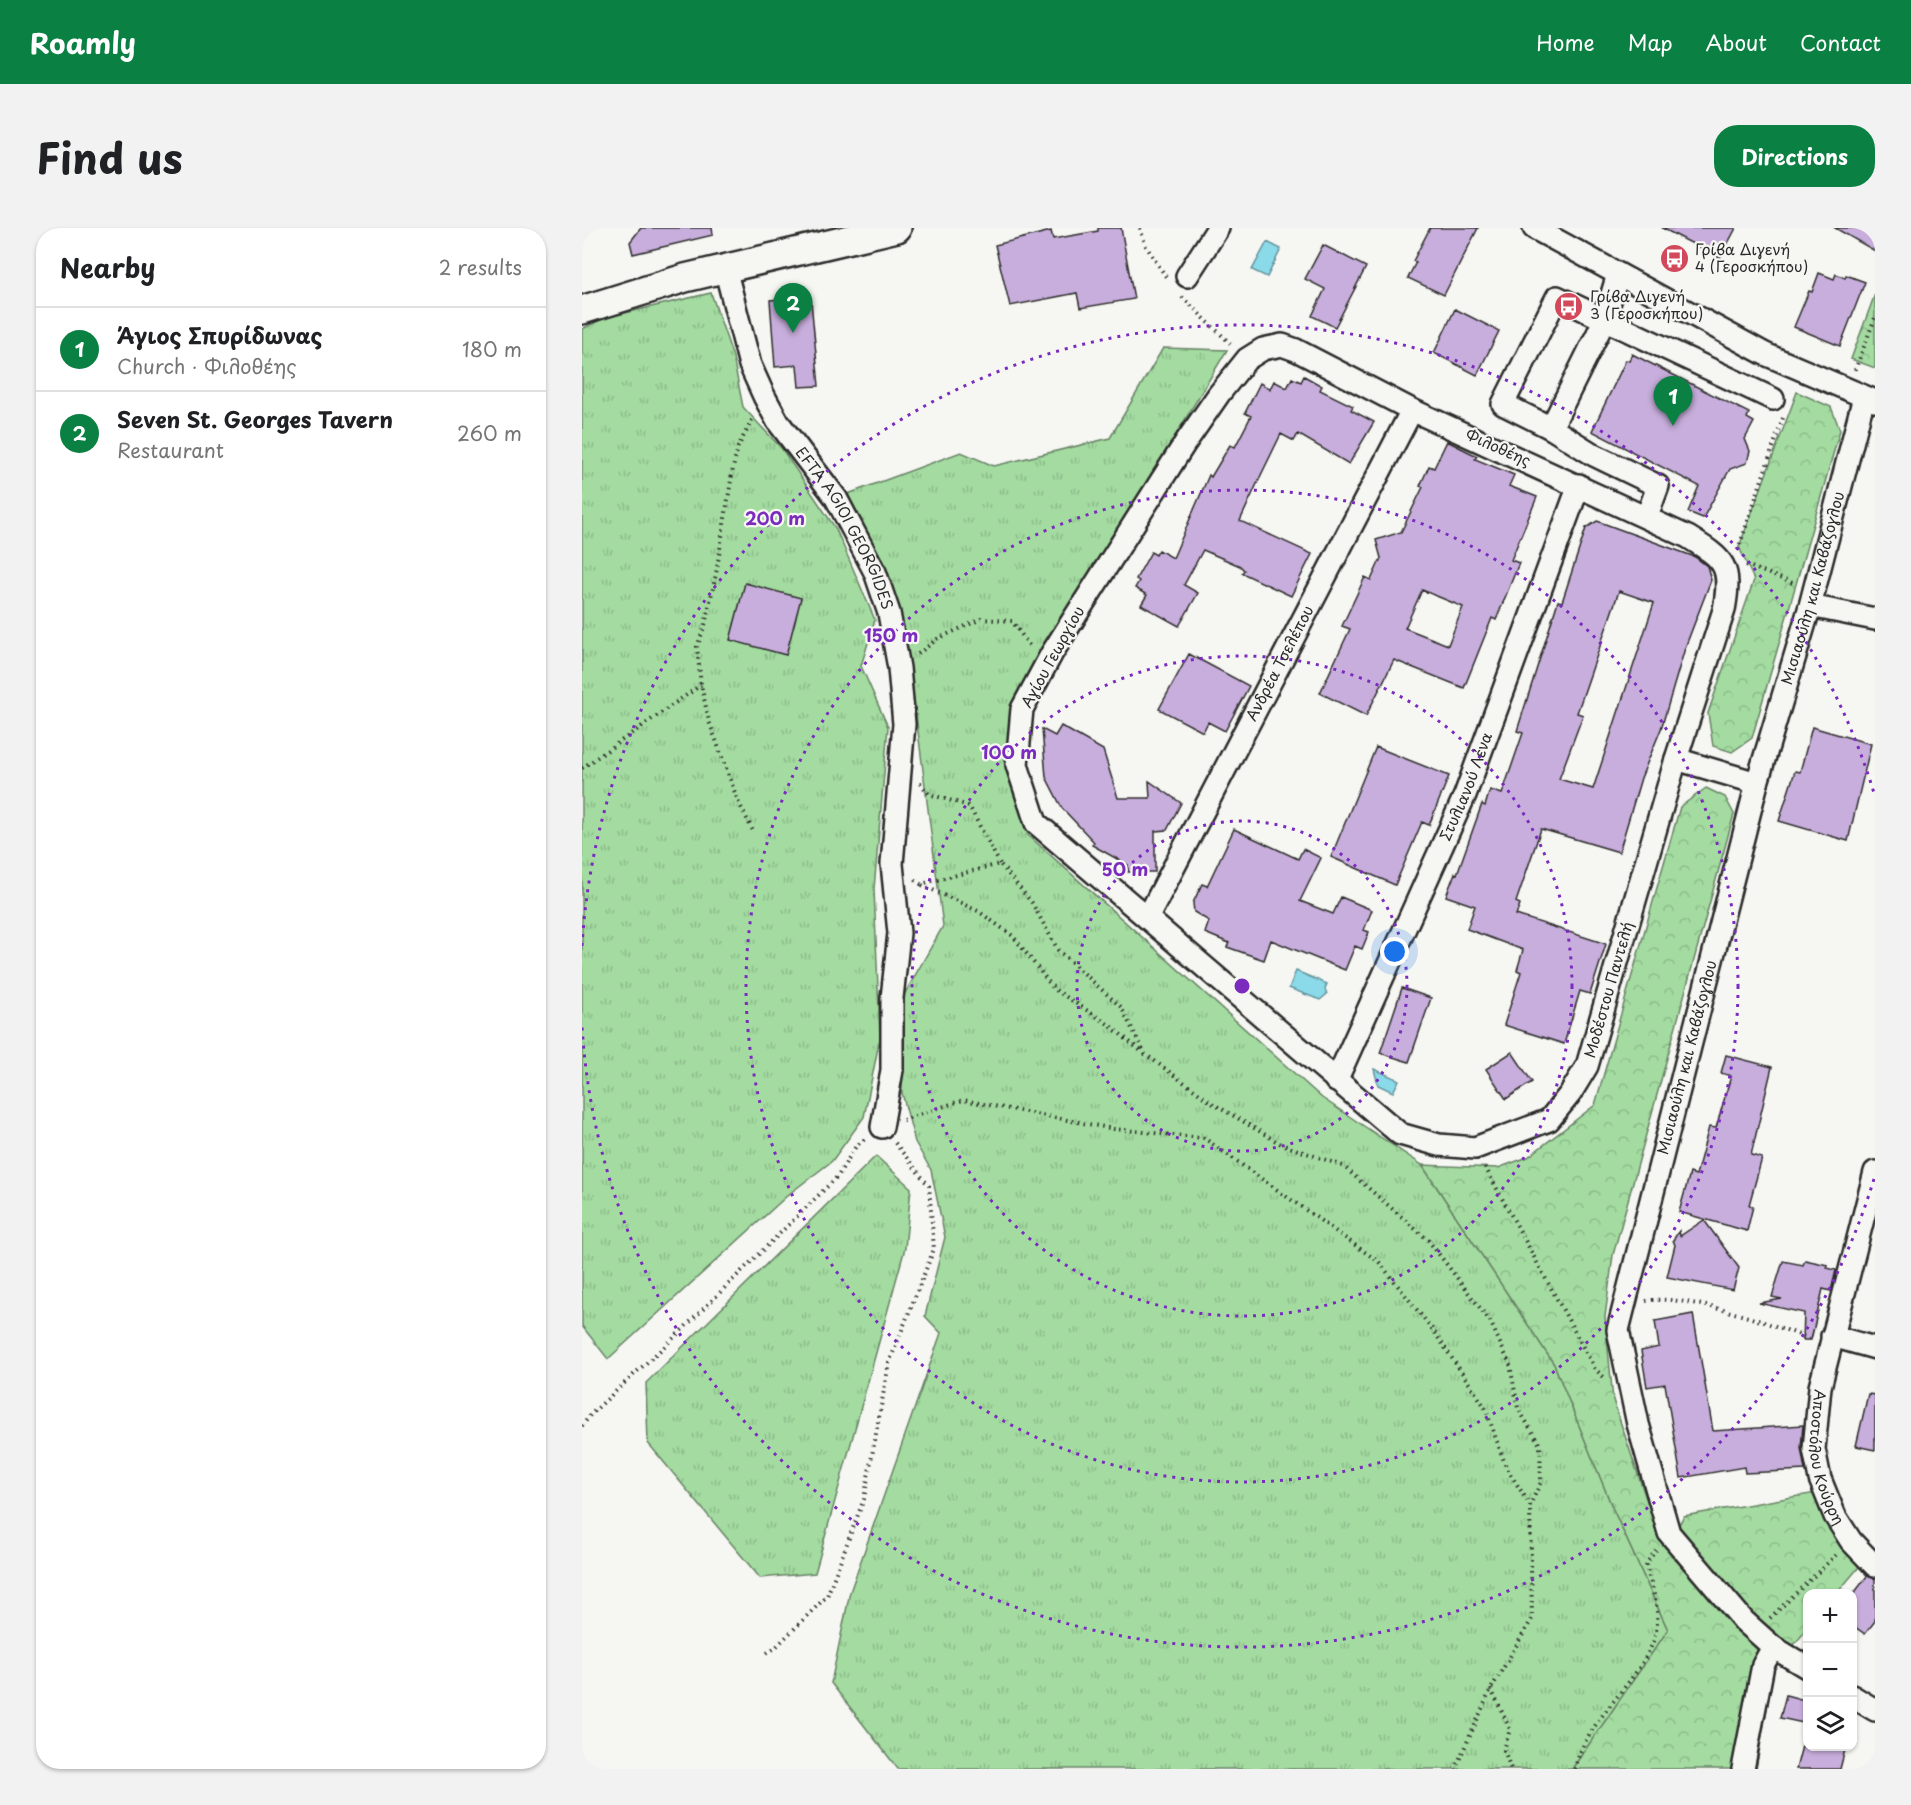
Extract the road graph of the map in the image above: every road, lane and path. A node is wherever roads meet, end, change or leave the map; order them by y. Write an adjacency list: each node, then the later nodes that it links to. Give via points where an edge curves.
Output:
1 (897, 228): 4 (main road)
2 (1218, 228): 7 (street)
3 (1534, 228): 6 (street)
4 (858, 232): 5 (main road)
5 (725, 268): 8 (main road); 12 (street, EFTA AGIOI GEORGIDES, via 750,366)
6 (1618, 274): 10 (street); 13 (street, via 1765,354)
7 (1187, 276)
8 (582, 310)
9 (1875, 318): 13 (path)
10 (1604, 321): 14 (street); 16 (street); 16 (street, via 1557,297 1503,404)
11 (1247, 359): 15 (street, Φιλοθέης, via 1263,349 1282,345); 33 (street, Αγίου Γεωργίου, via 1185,443 1052,653 1022,709 1017,765 1036,823)
12 (764, 396): 23 (street, EFTA AGIOI GEORGIDES, via 778,422 836,498 875,572 889,613); 24 (path, via 738,447 733,468 716,574 697,647)
13 (1862, 396): 20 (street, Μισιαούλη και Καβάζογλου)
14 (1779, 407): 19 (path)
15 (1412, 410): 17 (street, Φιλοθέης); 33 (street, Ανδρέα Τσελέπου)
16 (1551, 428): 18 (street, via 1594,455 1658,486)
17 (1579, 485): 18 (street, Φιλοθέης); 35 (street, Στυλιανού Λένα, via 1465,795)
18 (1647, 516): 19 (street, Φιλοθέης, via 1717,555)
19 (1730, 572): 20 (path); 25 (street, Μοδέστου Παντελή, via 1724,610)
20 (1812, 599): 21 (street); 28 (street, Μισιαούλη και Καβάζογλου)
21 (1875, 619)
22 (1034, 652): 23 (path, via 1012,621 981,619 938,639)
23 (899, 668): 26 (street, EFTA AGIOI GEORGIDES, via 904,724)
24 (700, 685): 27 (path); 29 (path, via 738,801)
25 (1676, 759): 28 (street); 37 (street, Μοδέστου Παντελή, via 1587,1066 1549,1120)
26 (901, 761): 30 (street, EFTA AGIOI GEORGIDES); 31 (path, via 929,794 969,806)
27 (582, 768)
28 (1757, 783): 39 (street, Μισιαούλη και Καβάζογλου)
29 (753, 831)
30 (892, 864): 32 (path); 36 (street, EFTA AGIOI GEORGIDES, via 899,933 892,998 892,1070)
31 (1000, 864): 32 (path); 34 (path, via 1032,903 1058,950 1121,1007)
32 (921, 884): 34 (path, via 978,911 1012,936 1054,989)
33 (1148, 917): 35 (street, Αγίου Γεωργίου)
34 (1145, 1054): 44 (path, via 1212,1103 1281,1144 1343,1166 1428,1240 1490,1321 1510,1365 1518,1408 1540,1445 1541,1482)
35 (1336, 1081): 37 (street, Μοδέστου Παντελή, via 1400,1134 1439,1145)
36 (882, 1127): 43 (path, via 856,1146 838,1176); 44 (path, via 963,1100 1114,1129 1204,1138 1379,1262 1433,1330 1485,1407 1506,1467); 50 (path, via 929,1186 934,1249 889,1363 864,1499 827,1596)
37 (1475, 1148): 42 (path, via 1595,1369)
38 (1875, 1172): 40 (street, Αποστόλου Κούρρη)
39 (1624, 1306): 40 (path, via 1660,1298 1708,1307); 42 (street, Μισιαούλη και Καβάζογλου, via 1618,1330)
40 (1830, 1342): 41 (street); 46 (street, Αποστόλου Κούρρη, via 1815,1421 1814,1449 1826,1495)
41 (1875, 1347)
42 (1633, 1403): 45 (street, Μισιαούλη και Καβάζογλου)
43 (582, 1426)
44 (1530, 1505): 52 (path, via 1532,1619)
45 (1669, 1533): 48 (street, Μισιαούλη και Καβάζογλου); 57 (path, via 1646,1564 1656,1608 1654,1639 1589,1735)
46 (1851, 1541): 47 (street, Αποστόλου Κούρρη); 48 (path)
47 (1875, 1566)
48 (1756, 1630): 49 (street, Μισιαούλη και Καβάζογλου)
49 (1773, 1647): 51 (street, Μισιαούλη και Καβάζογλου); 58 (street, via 1763,1665)
50 (766, 1653)
51 (1803, 1665)
52 (1491, 1689): 55 (path); 56 (path, via 1510,1729 1504,1750)
53 (1854, 1697): 54 (street)
54 (1875, 1710)
55 (1455, 1769)
56 (1511, 1769)
57 (1575, 1769)
58 (1743, 1769)

